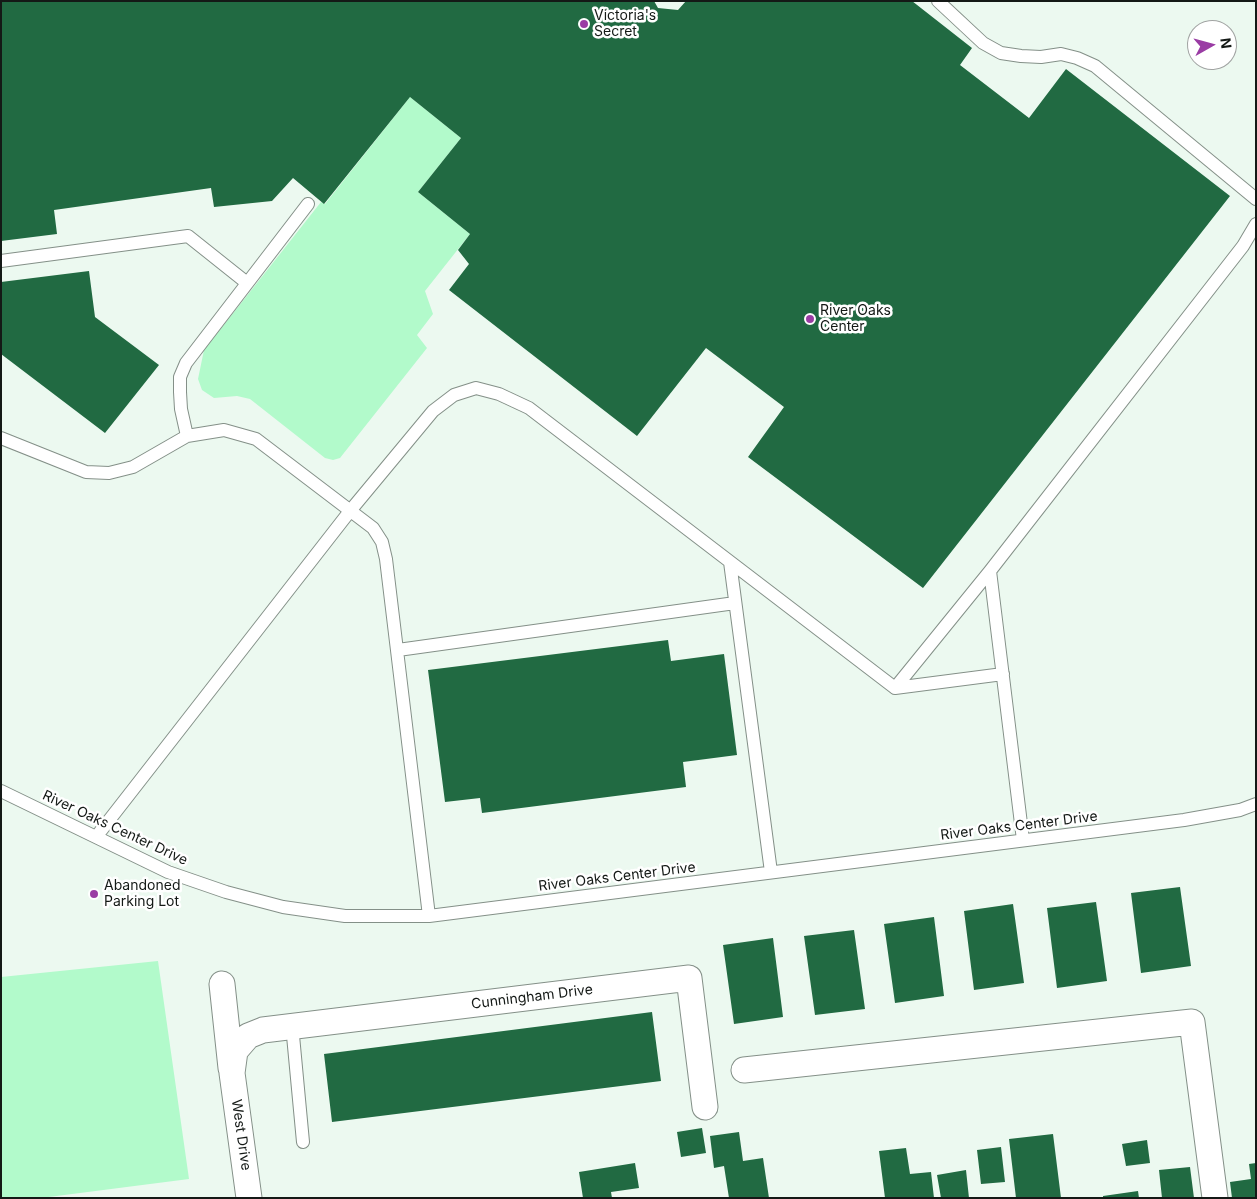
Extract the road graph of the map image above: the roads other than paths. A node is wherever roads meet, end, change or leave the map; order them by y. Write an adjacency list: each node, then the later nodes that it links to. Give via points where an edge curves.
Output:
1 (938, 1): 2 (lane, via 983,43 1001,53 1042,57 1061,54 1095,66)
2 (1256, 200)
3 (308, 204): 6 (lane)
4 (1256, 224): 11 (lane, via 1243,246)
5 (1, 261): 6 (lane, via 188,236)
6 (247, 283): 7 (lane, via 186,363 180,378 181,409)
7 (187, 436): 8 (lane, via 133,467 109,473 86,472); 9 (lane, via 224,430 256,439)
8 (1, 438)
9 (350, 511): 10 (lane, via 433,411 454,395 476,388 529,408); 13 (lane, via 373,528 382,542); 18 (lane)
10 (730, 562): 12 (lane); 15 (lane)
11 (990, 571): 14 (lane); 15 (lane)
12 (735, 603): 13 (lane); 20 (lane)
13 (398, 650): 21 (lane)
14 (1002, 674): 15 (lane); 19 (lane)
15 (895, 688)
16 (1, 792): 18 (lane, River Oaks Center Drive)
17 (1256, 804): 19 (lane, River Oaks Center Drive, via 1184,820)
18 (96, 838): 21 (lane, River Oaks Center Drive, via 168,872 283,907 344,916)
19 (1023, 840): 20 (lane, River Oaks Center Drive)
20 (771, 872): 21 (lane, River Oaks Center Drive)
21 (429, 916)
22 (222, 984): 26 (street, West Drive)
23 (292, 1026): 24 (street, Cunningham Drive, via 263,1030); 27 (street, Cunningham Drive, via 689,978); 28 (lane)
24 (248, 1036): 26 (street, West Drive, via 235,1051)
25 (744, 1070): 30 (street, via 1192,1022)
26 (232, 1073): 29 (street, West Drive)
27 (705, 1107)
28 (303, 1142)
29 (250, 1198)
30 (1215, 1198)

